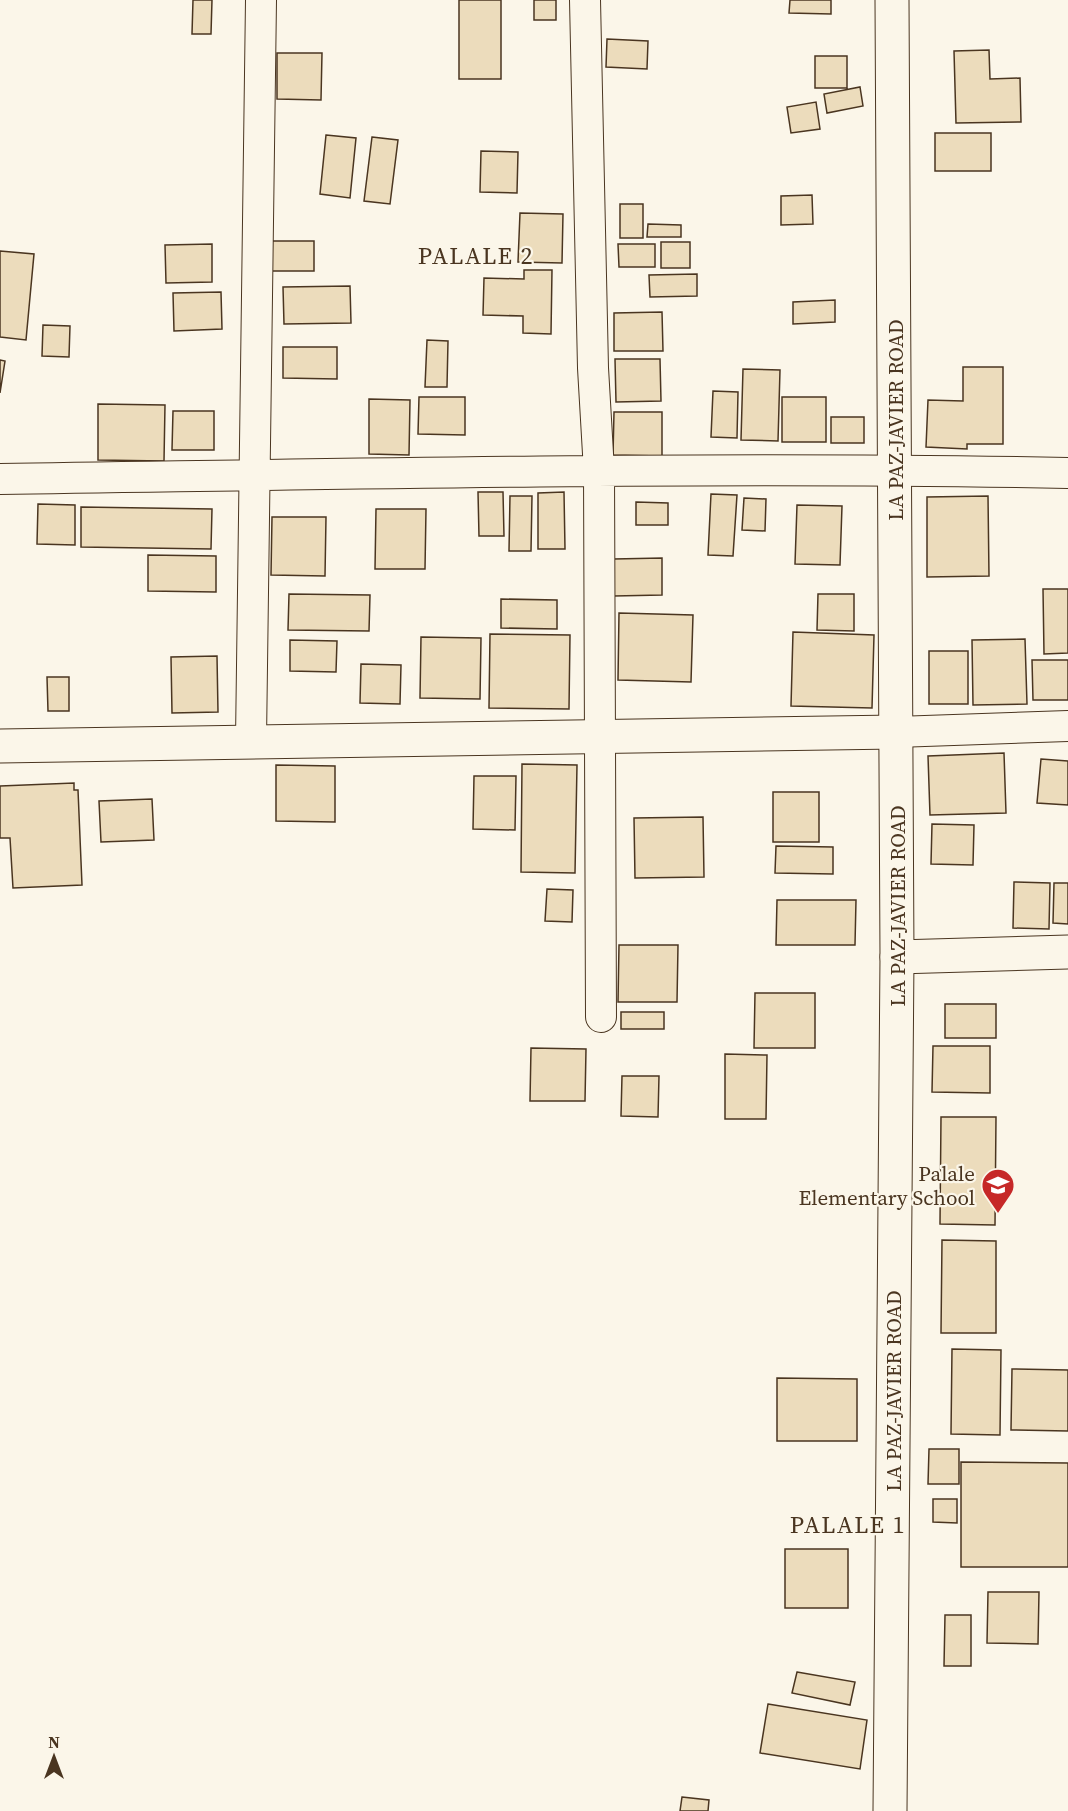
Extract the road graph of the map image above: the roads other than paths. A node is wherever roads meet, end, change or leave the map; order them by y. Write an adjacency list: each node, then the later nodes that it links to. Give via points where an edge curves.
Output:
1 (261, 0): 7 (street)
2 (585, 0): 5 (street)
3 (892, 0): 4 (main road, LA PAZ-JAVIER ROAD)
4 (895, 470): 5 (street); 6 (street); 10 (main road, LA PAZ-JAVIER ROAD)
5 (599, 471): 7 (street); 11 (street)
6 (1068, 472)
7 (255, 476): 8 (street); 12 (street)
8 (0, 479)
9 (1068, 726): 10 (street)
10 (896, 732): 11 (main road); 15 (main road, LA PAZ-JAVIER ROAD)
11 (602, 735): 12 (main road); 16 (street)
12 (251, 740): 13 (main road)
13 (0, 746)
14 (1068, 952): 15 (main road)
15 (897, 957): 17 (main road, LA PAZ-JAVIER ROAD)
16 (601, 1017)
17 (890, 1811)

